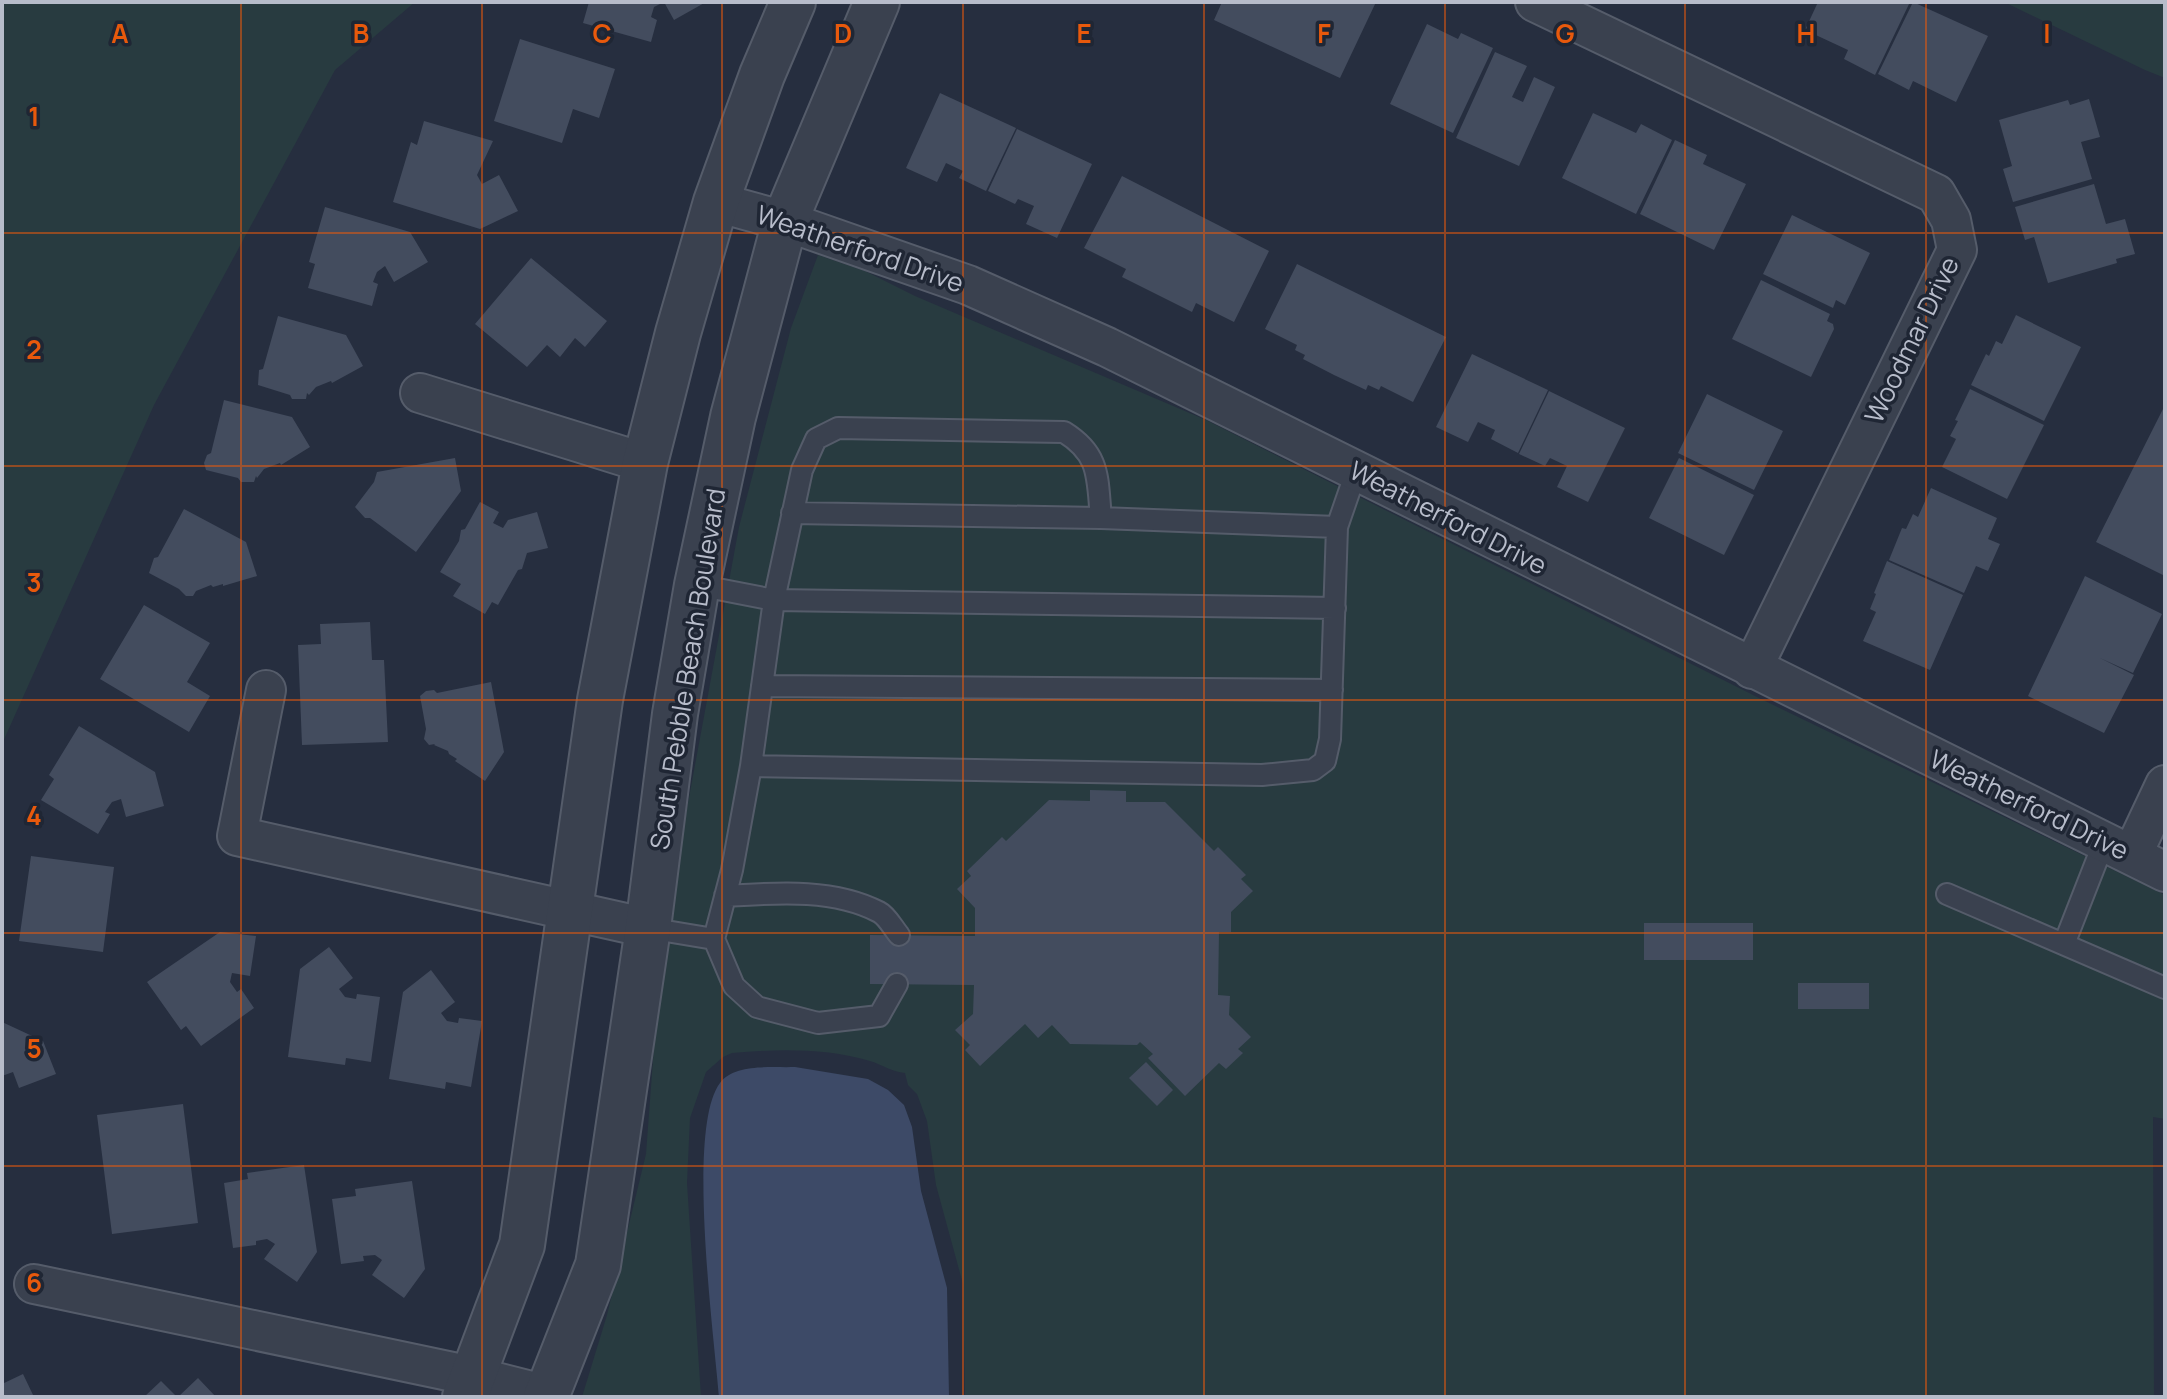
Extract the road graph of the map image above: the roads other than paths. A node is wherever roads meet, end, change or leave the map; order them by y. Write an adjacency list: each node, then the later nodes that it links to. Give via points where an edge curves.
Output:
1 (793, 2): 4 (street)
2 (877, 2): 5 (street, South Pebble Beach Boulevard)
3 (1535, 2): 15 (street, Woodmar Drive, via 1936,194 1951,220 1957,250)
4 (716, 202): 5 (street, Weatherford Drive); 7 (street)
5 (785, 221): 8 (street, Weatherford Drive, via 968,285 1107,347); 12 (street, South Pebble Beach Boulevard, via 733,417)
6 (420, 393): 7 (street)
7 (645, 463): 24 (street, via 600,700)
8 (1356, 472): 11 (lane); 15 (street, Weatherford Drive)
9 (792, 513): 10 (lane); 10 (lane, via 816,439 838,428 1064,432 1081,443 1096,466); 13 (lane)
10 (1101, 518): 11 (lane)
11 (1337, 527): 14 (lane)
12 (697, 585): 13 (lane); 25 (street, South Pebble Beach Boulevard)
13 (774, 600): 14 (lane); 16 (lane)
14 (1335, 608): 18 (lane)
15 (1752, 669): 21 (street, Weatherford Drive)
16 (762, 686): 18 (lane); 19 (lane)
17 (266, 690): 24 (street, via 237,836)
18 (1332, 690): 19 (lane, via 1328,750 1325,761 1313,770 1262,775)
19 (751, 766): 23 (lane)
20 (2165, 785): 21 (street)
21 (2134, 857): 28 (lane)
22 (1947, 894): 28 (lane)
23 (725, 896): 26 (lane, via 788,893 843,900 881,913); 27 (lane)
24 (572, 910): 25 (street); 32 (street, via 522,1245)
25 (648, 928): 27 (lane); 33 (street, South Pebble Beach Boulevard, via 598,1265)
26 (899, 935)
27 (714, 939): 29 (lane, via 734,986 757,1007 818,1023 879,1016)
28 (2064, 944): 30 (lane)
29 (897, 984)
30 (2165, 988)
31 (34, 1284): 32 (street)
32 (468, 1387): 33 (street)
33 (546, 1396)

